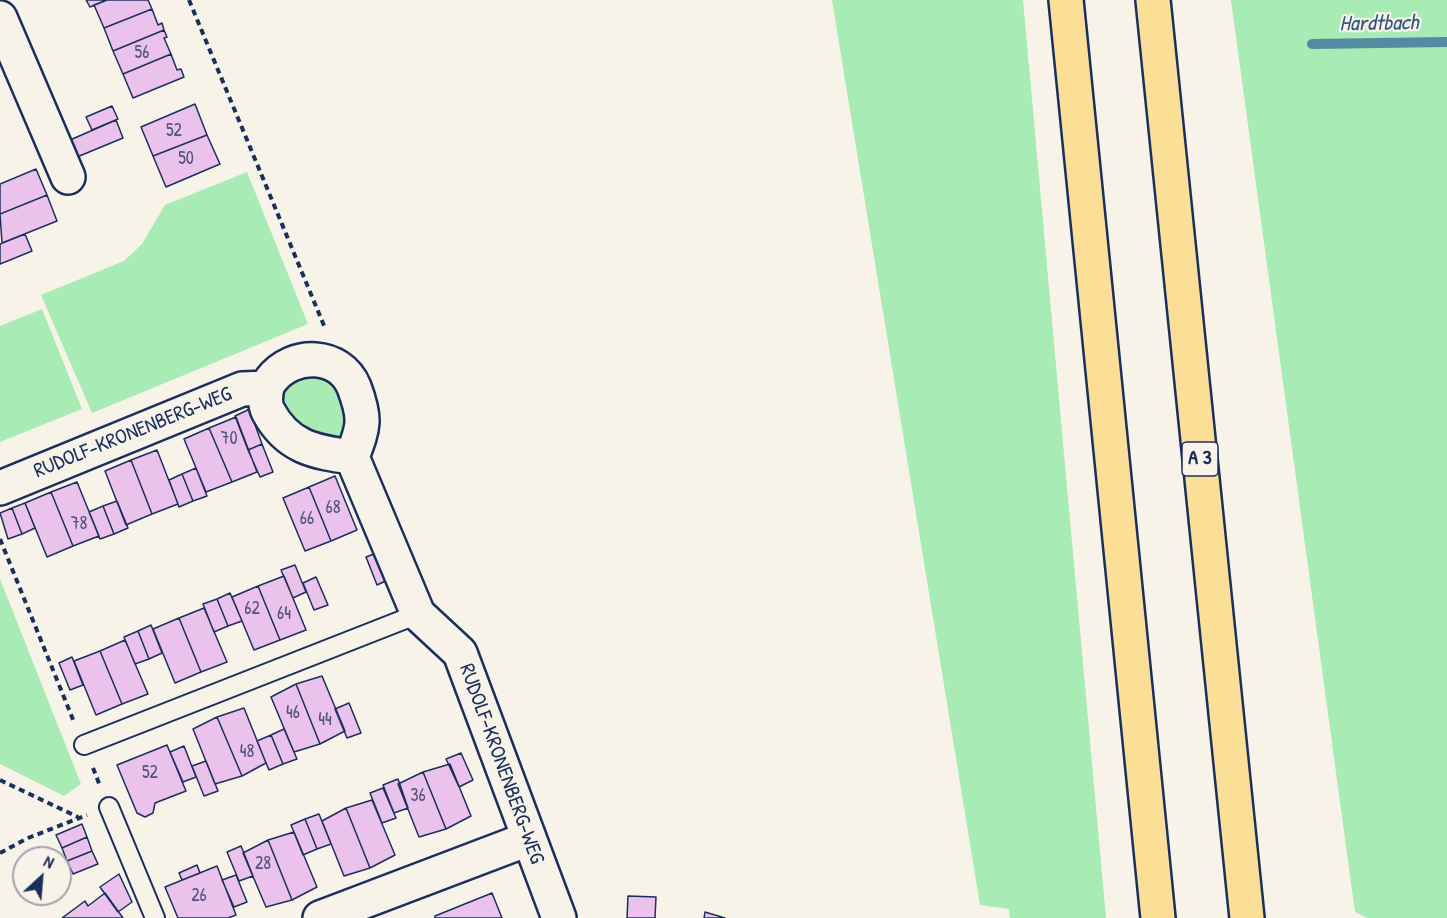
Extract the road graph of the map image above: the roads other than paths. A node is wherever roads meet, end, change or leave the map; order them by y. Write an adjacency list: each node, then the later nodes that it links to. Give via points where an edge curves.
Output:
1 (1066, 0): 15 (highway)
2 (1153, 0): 16 (highway, A 3)
3 (0, 18): 4 (street)
4 (68, 177)
5 (267, 388): 6 (street, RUDOLF-KRONENBERG-WEG, via 265,405 278,430 303,447); 6 (street, via 282,369 306,360 329,360 350,377 364,426); 7 (street, RUDOLF-KRONENBERG-WEG, via 242,389)
6 (352, 458): 8 (street, RUDOLF-KRONENBERG-WEG)
7 (0, 488)
8 (418, 614): 9 (lane); 11 (street, RUDOLF-KRONENBERG-WEG, via 460,653)
9 (84, 745)
10 (109, 807): 12 (lane)
11 (528, 839): 13 (street); 14 (street, RUDOLF-KRONENBERG-WEG)
12 (155, 918)
13 (320, 918)
14 (560, 918)
15 (1158, 918)
16 (1247, 918)

